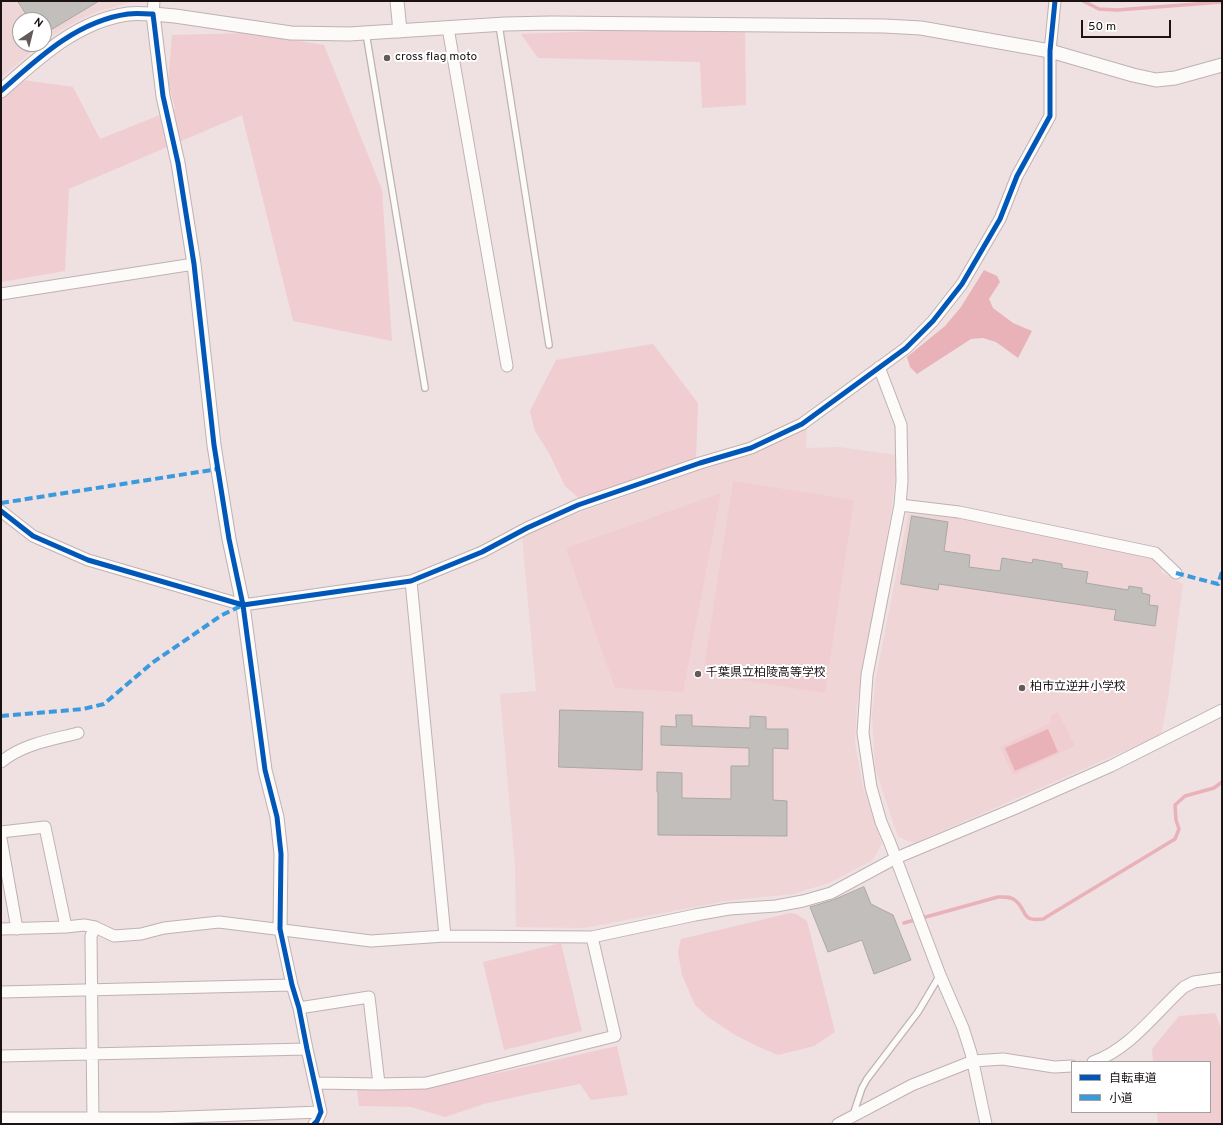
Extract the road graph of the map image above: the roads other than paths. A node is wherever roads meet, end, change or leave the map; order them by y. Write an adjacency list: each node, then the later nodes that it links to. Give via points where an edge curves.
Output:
1 (154, 1): 4 (street)
2 (397, 1): 7 (street)
3 (1055, 1): 9 (street)
4 (153, 14): 8 (street, via 291,33); 11 (street, via 129,14 104,20 78,31 48,50); 12 (street, via 163,96 178,163)
5 (499, 24): 6 (street); 9 (street, via 884,26 921,28); 14 (lane)
6 (448, 28): 7 (street); 15 (street)
7 (400, 31): 8 (street)
8 (366, 33): 17 (lane)
9 (1050, 51): 10 (street, via 1156,80 1174,78); 16 (street, via 1050,116 1017,176 1000,219 962,284 933,321 906,348)
10 (1222, 65)
11 (1, 91)
12 (194, 264): 13 (street); 22 (street, via 214,445 229,539)
13 (1, 294)
14 (549, 345)
15 (507, 366)
16 (879, 367): 18 (street, via 901,425); 21 (street, via 802,424 757,445 578,505 482,552)
17 (425, 388)
18 (900, 505): 20 (street, via 959,512 1155,553); 28 (street, via 867,675 862,733 871,787 881,822)
19 (1, 511): 22 (street, via 33,536 88,560)
20 (1176, 573)
21 (411, 581): 22 (street); 34 (street)
22 (243, 605): 33 (street, via 265,770 277,818 281,854)
23 (1222, 710): 28 (street, via 1111,766)
24 (78, 733): 25 (street, via 26,746)
25 (1, 762)
26 (1, 832): 29 (street, via 45,827)
27 (1, 839): 32 (street)
28 (896, 858): 35 (street, via 832,893 803,901 776,906 729,909); 36 (street)
29 (66, 927): 30 (street, via 84,925); 32 (street)
30 (95, 928): 33 (street, via 114,936 219,922); 39 (street, via 91,936)
31 (1, 929): 32 (street)
32 (17, 929)
33 (280, 929): 34 (street, via 371,941); 38 (street)
34 (445, 936): 35 (street)
35 (592, 937): 49 (street, via 615,1036 426,1083)
36 (940, 975): 45 (street, via 963,1028); 50 (lane, via 918,1012 862,1088)
37 (1222, 978): 46 (street, via 1194,982 1184,987 1122,1046)
38 (292, 985): 39 (street); 41 (street)
39 (91, 990): 40 (street); 43 (street)
40 (1, 992)
41 (299, 1008): 42 (street); 49 (street, via 369,997)
42 (307, 1049): 43 (street); 48 (street)
43 (93, 1053): 44 (street); 54 (street)
44 (1, 1056)
45 (973, 1061): 47 (street, via 1003,1059 1054,1068); 50 (street, via 912,1085); 57 (street)
46 (1096, 1061)
47 (1071, 1066)
48 (315, 1083): 49 (street); 52 (street)
49 (378, 1084)
50 (852, 1116): 56 (street)
51 (1, 1118): 53 (street)
52 (319, 1120): 55 (street)
53 (39, 1121): 54 (street)
54 (93, 1121): 55 (street)
55 (158, 1121)
56 (838, 1124)
57 (986, 1124)

